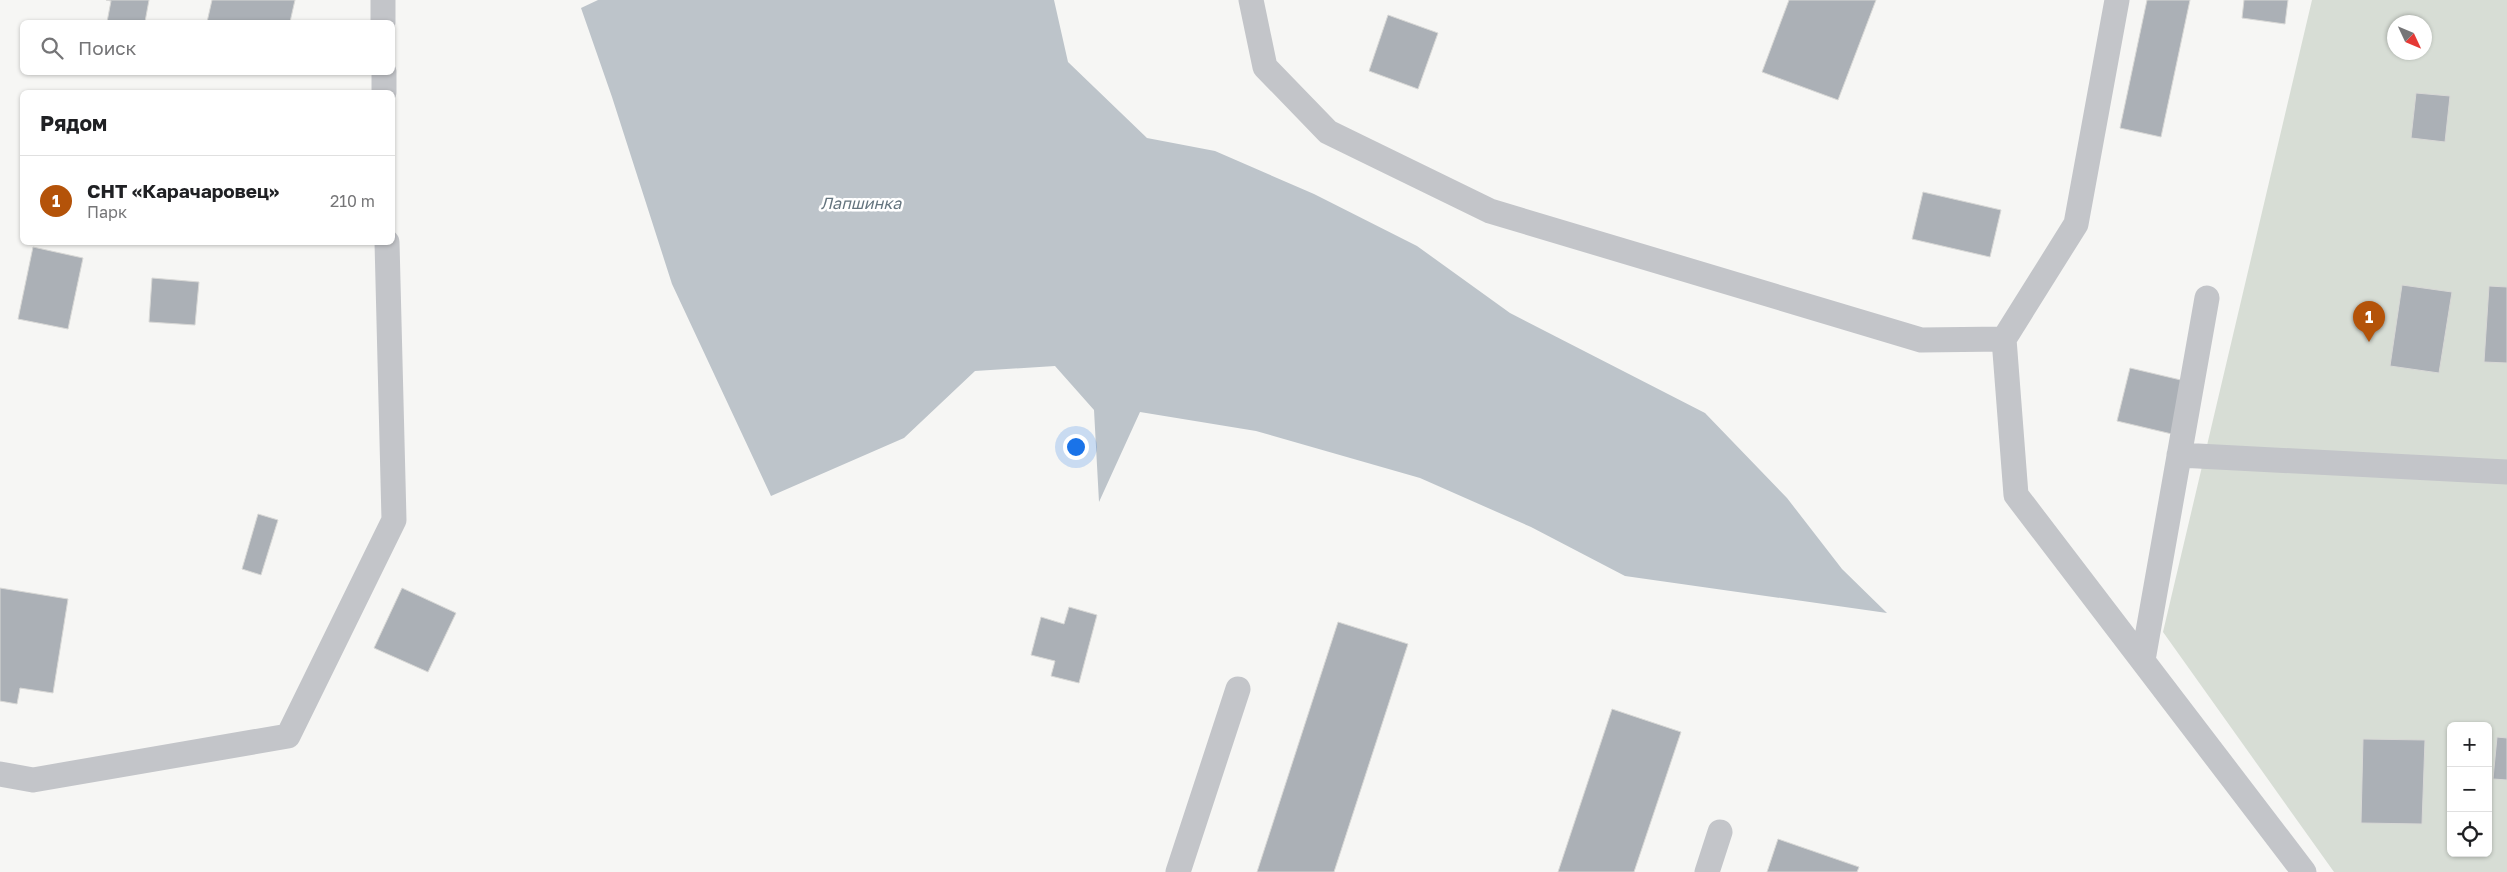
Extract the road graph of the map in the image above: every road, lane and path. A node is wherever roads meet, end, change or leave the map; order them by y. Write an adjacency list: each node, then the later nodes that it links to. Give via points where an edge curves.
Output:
1 (383, 0): 4 (lane)
2 (1251, 0): 9 (lane, via 1265,67 1328,132 1490,211 1922,340)
3 (2117, 0): 9 (lane, via 2076,224)
4 (383, 20)
5 (384, 75): 6 (lane)
6 (384, 90)
7 (387, 245): 14 (lane, via 394,520 288,736 33,780)
8 (2207, 298): 10 (lane)
9 (2004, 339): 12 (lane, via 2016,495)
10 (2179, 455): 11 (lane); 12 (lane)
11 (2507, 472)
12 (2143, 660): 18 (lane)
13 (1238, 690): 16 (lane)
14 (0, 774)
15 (1720, 832): 17 (lane)
16 (1178, 872)
17 (1707, 872)
18 (2304, 872)

